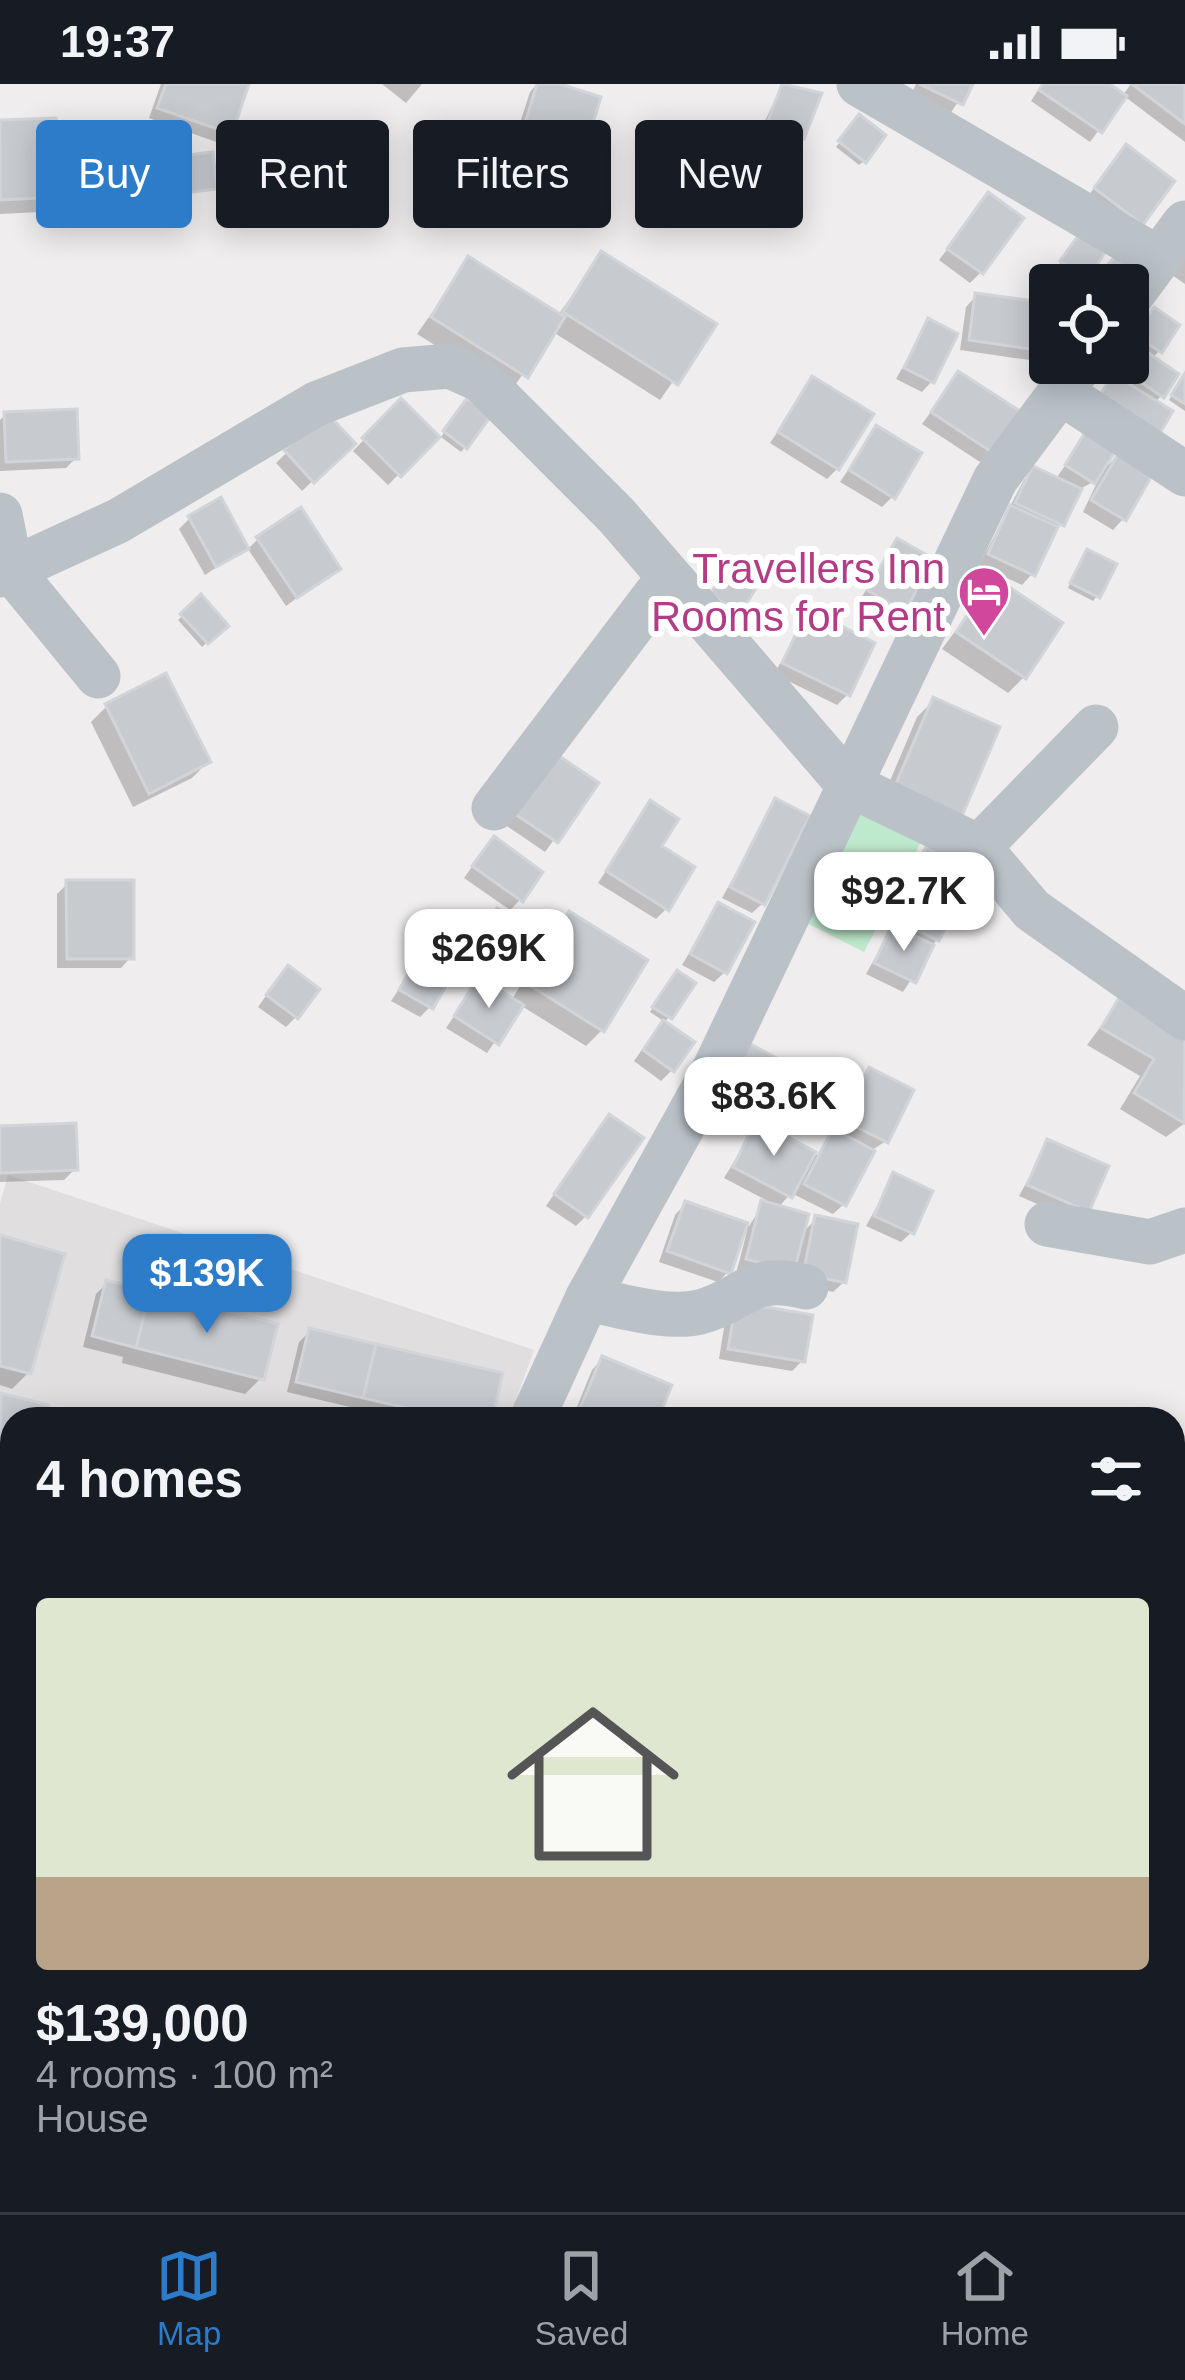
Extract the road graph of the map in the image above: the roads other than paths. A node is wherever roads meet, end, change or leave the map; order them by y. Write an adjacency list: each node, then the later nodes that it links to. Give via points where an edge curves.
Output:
1 (859, 84): 2 (street)
2 (1172, 241): 3 (street)
3 (1149, 272)
4 (1067, 384): 12 (street, via 995,480)
5 (1078, 384): 6 (street)
6 (1185, 474)
7 (0, 514): 8 (street)
8 (6, 573): 9 (street, via 118,520 316,404 403,370 451,366 481,380); 10 (street)
9 (669, 577): 12 (street); 13 (street)
10 (98, 676)
11 (1096, 727): 14 (street)
12 (848, 784): 14 (street); 19 (street, via 715,1068)
13 (494, 808)
14 (979, 847): 15 (street, via 1032,910)
15 (1185, 1018)
16 (1047, 1224): 17 (street, via 1150,1242)
17 (1185, 1230)
18 (806, 1287): 19 (street, via 777,1280 700,1312)
19 (587, 1299): 20 (street)
20 (538, 1407)

